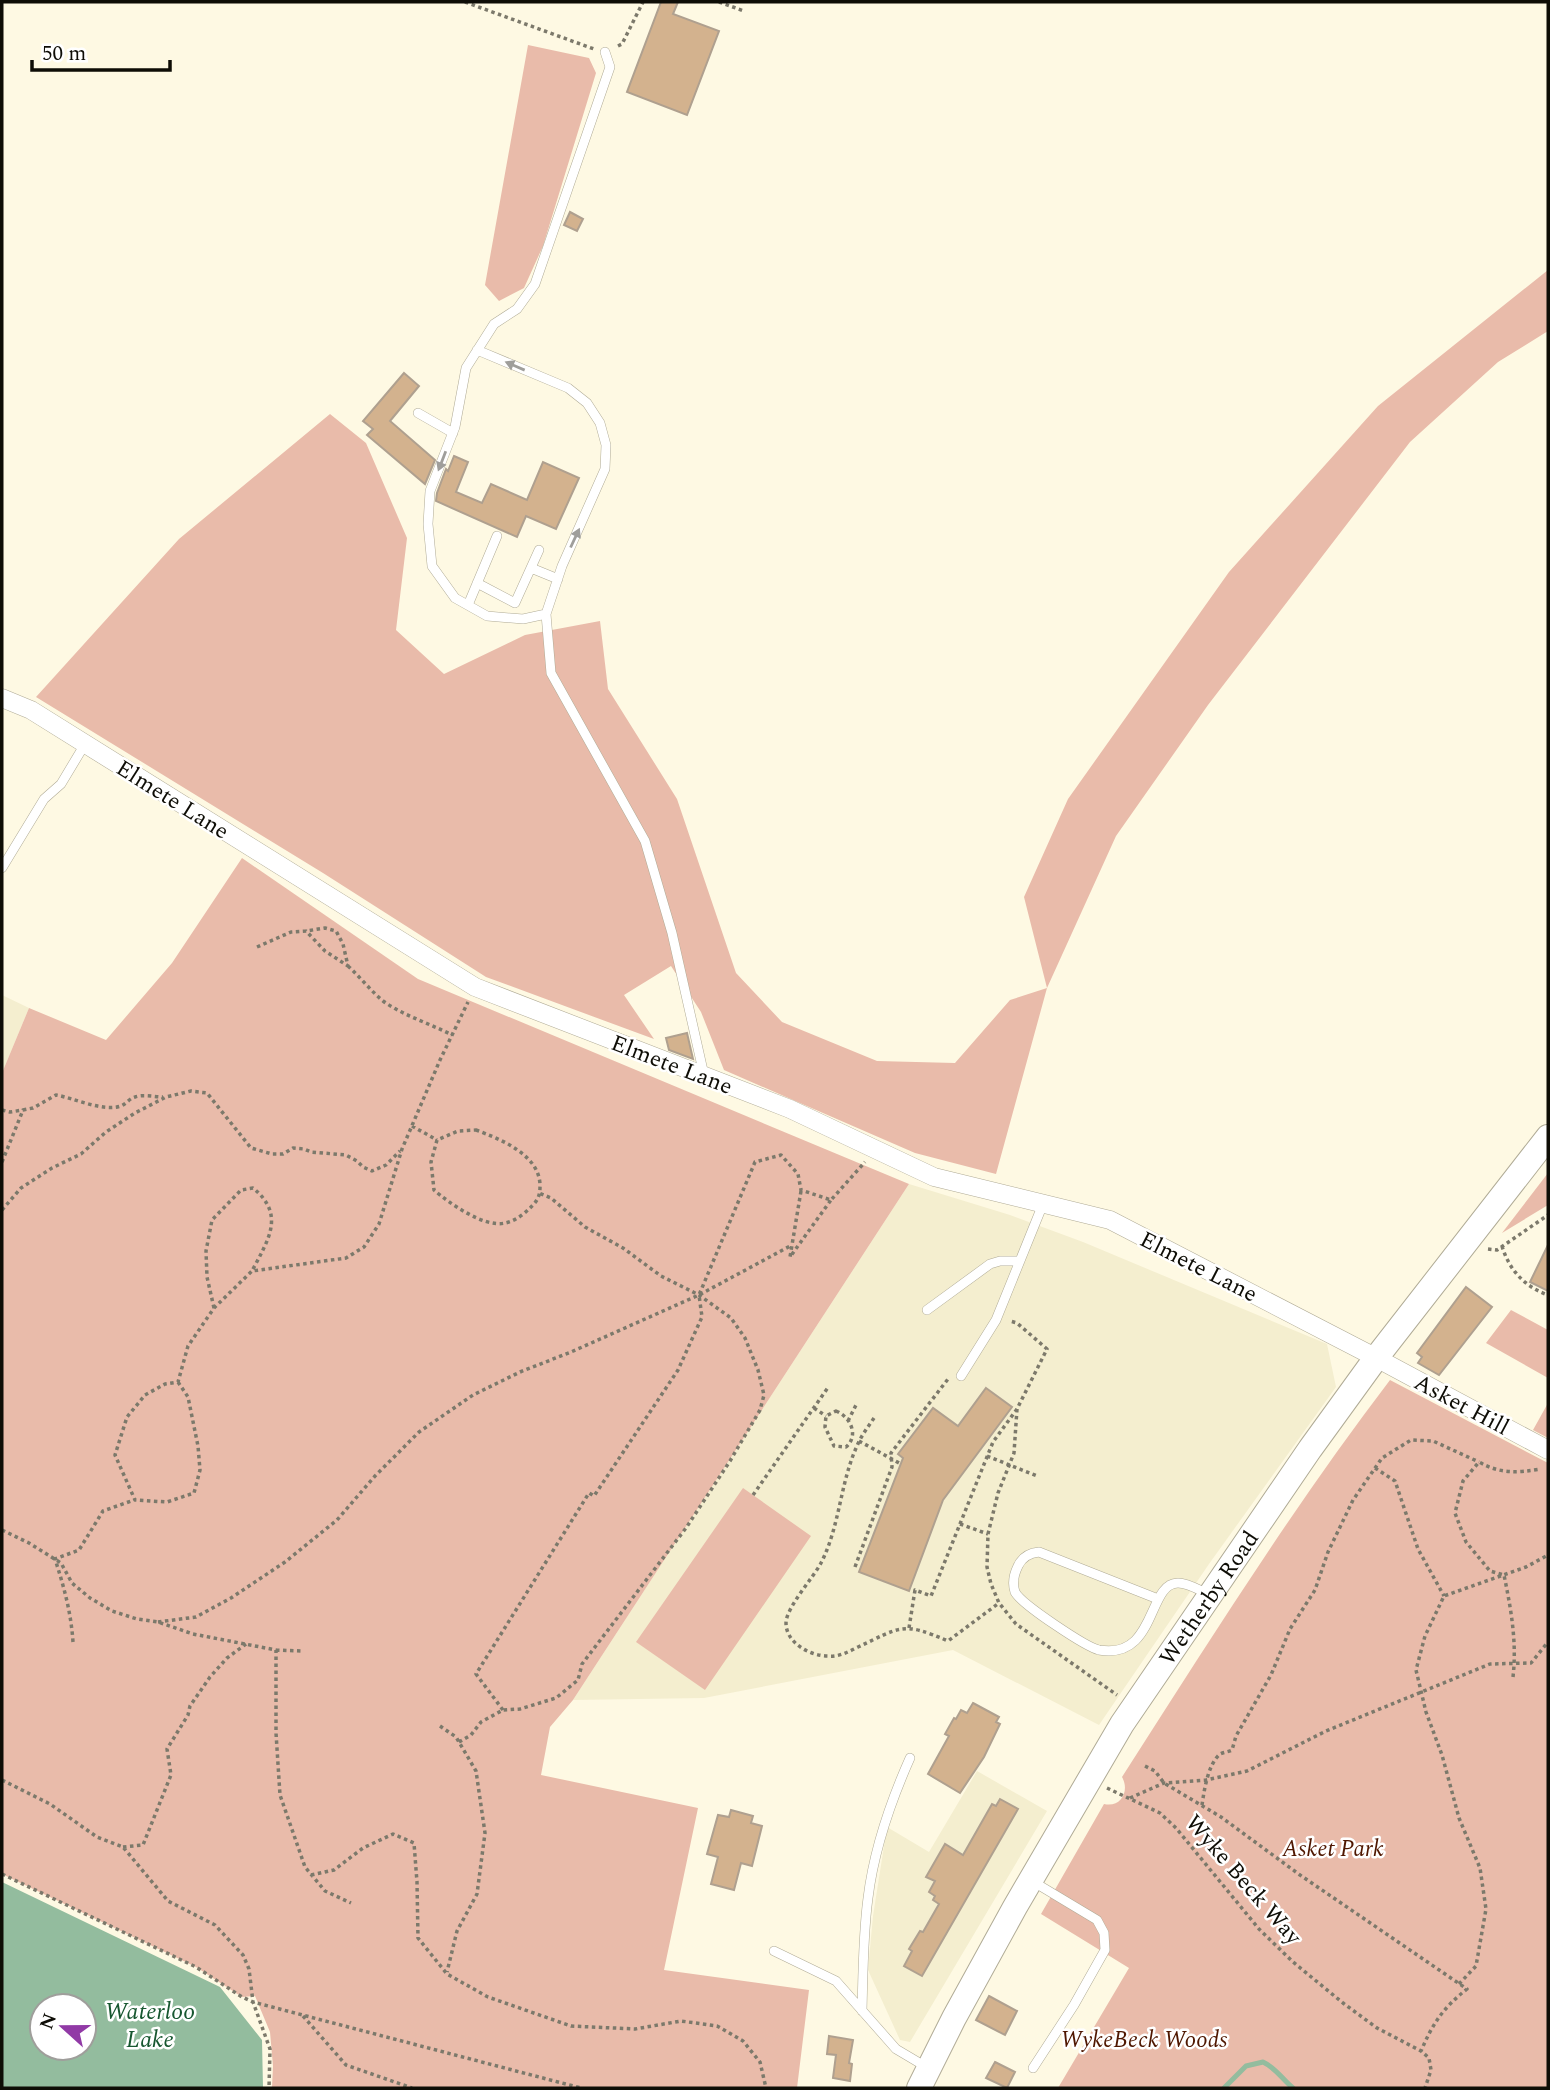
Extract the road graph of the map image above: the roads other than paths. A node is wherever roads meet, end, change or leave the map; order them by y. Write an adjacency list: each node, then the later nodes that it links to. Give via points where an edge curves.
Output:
1 (605, 52): 2 (lane, via 610,67 535,284 517,309 494,324)
2 (477, 350): 4 (lane, via 466,368); 8 (lane, one-way to 2, via 605,469 606,445 600,423 587,403 568,388)
3 (418, 413): 4 (lane)
4 (453, 433): 10 (lane, one-way to 10, via 430,491 428,524 432,566 455,598)
5 (497, 536): 9 (lane)
6 (539, 550): 7 (lane)
7 (531, 568): 8 (lane); 9 (lane, via 515,603)
8 (558, 579): 11 (lane)
9 (477, 583): 10 (lane)
10 (468, 605): 11 (lane, via 487,616 523,619)
11 (546, 614): 15 (lane, via 551,673 645,841)
12 (2, 698): 13 (street, Elmete Lane, via 31,710)
13 (85, 744): 14 (lane); 15 (street, Elmete Lane, via 475,987)
14 (2, 868)
15 (705, 1077): 17 (street, Elmete Lane, via 790,1109 934,1177)
16 (1548, 1137): 20 (street, Wetherby Road)
17 (1043, 1204): 18 (lane); 20 (street, Elmete Lane, via 1110,1220)
18 (1020, 1261): 19 (lane, via 990,1264); 21 (lane, via 998,1316)
19 (927, 1310)
20 (1376, 1358): 22 (street, Asket Hill); 23 (street, Wetherby Road)
21 (961, 1376)
22 (1548, 1450)
23 (1210, 1595): 24 (lane, via 1175,1583 1165,1587); 26 (street, Wetherby Road, via 1122,1724)
24 (1158, 1599): 24 (lane, via 1138,1638 1126,1647 1098,1650 1024,1602 1015,1591 1014,1576 1027,1555 1039,1552)
25 (910, 1758): 28 (lane, via 881,1834 868,1896)
26 (1031, 1880): 29 (lane, via 1097,1920 1105,1950); 30 (street, Wetherby Road)
27 (774, 1951): 28 (lane, via 836,1981)
28 (862, 2011): 30 (lane)
29 (1033, 2068)
30 (925, 2079)

